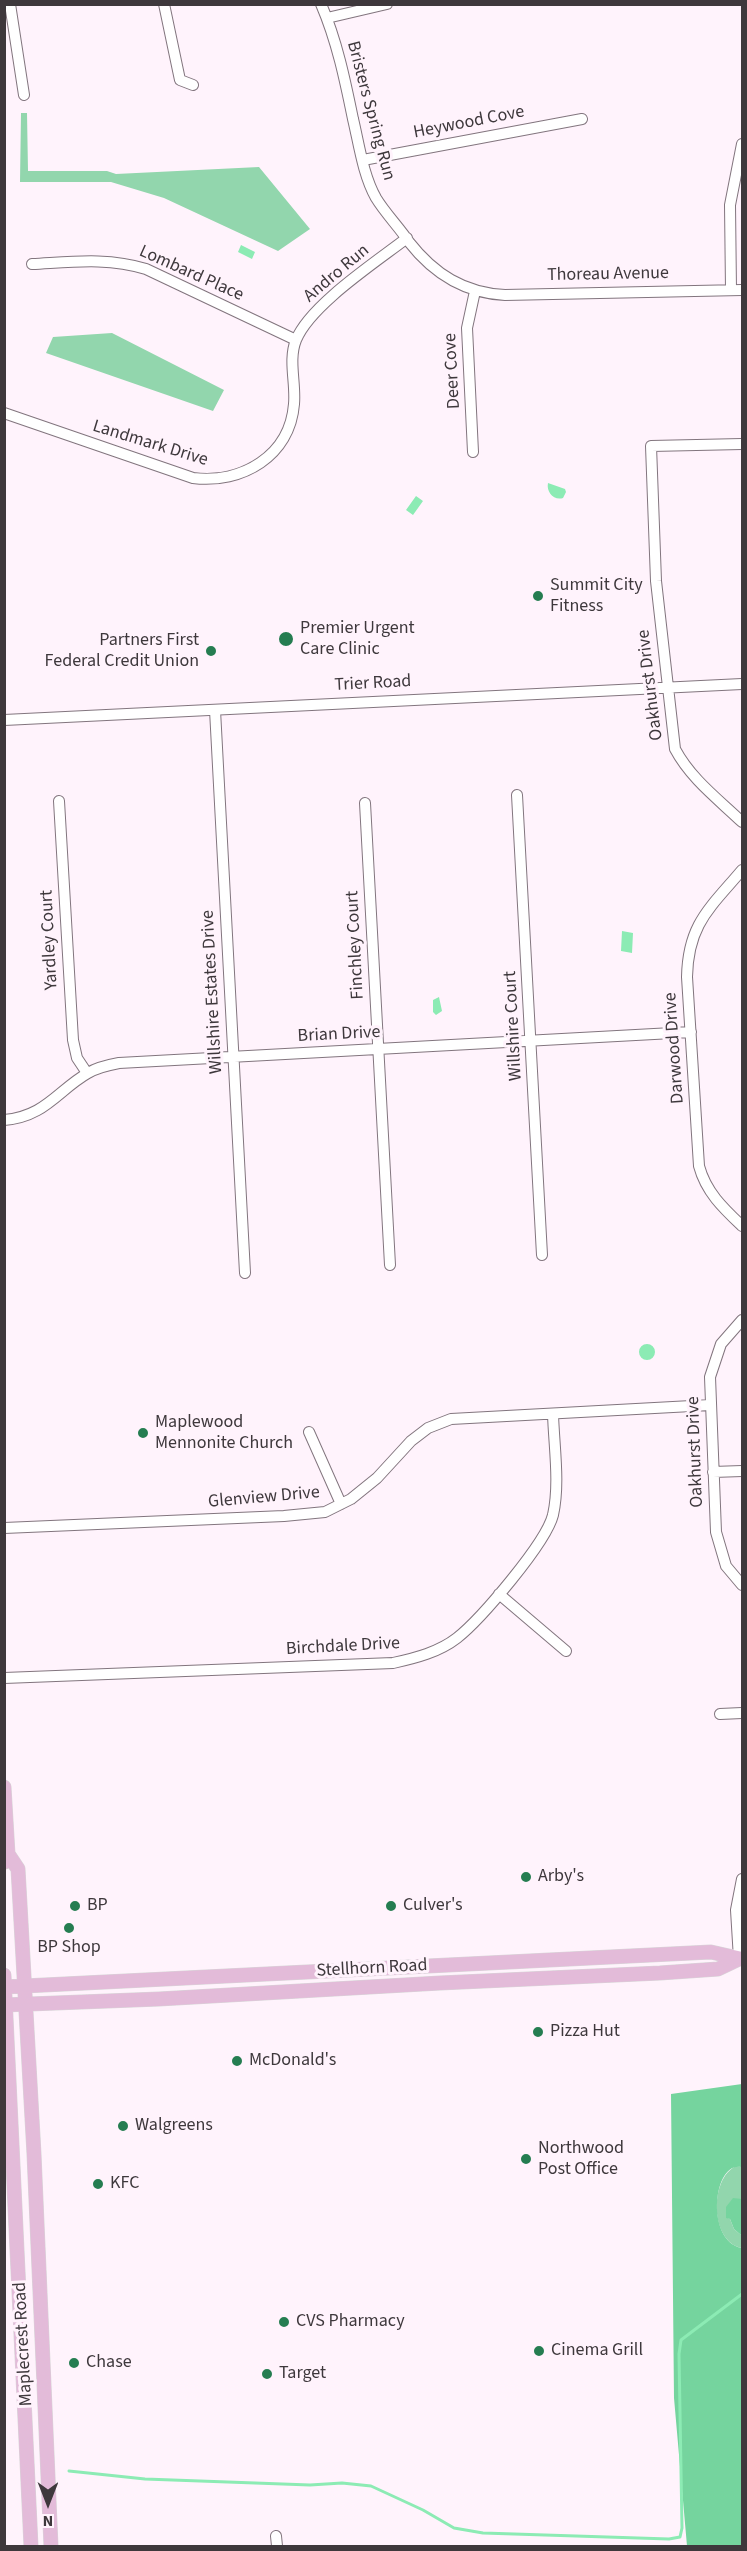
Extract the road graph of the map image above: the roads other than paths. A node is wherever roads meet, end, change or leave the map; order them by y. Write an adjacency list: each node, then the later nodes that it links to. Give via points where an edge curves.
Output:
1 (10, 4): 7 (street)
2 (164, 4): 6 (street, via 180,80)
3 (321, 4): 5 (street, Bristers Spring Run)
4 (387, 4): 5 (street)
5 (327, 18): 10 (street, Bristers Spring Run)
6 (193, 85)
7 (24, 95)
8 (582, 119): 10 (street, Heywood Cove)
9 (742, 144): 13 (street, via 730,206)
10 (363, 160): 11 (street, Bristers Spring Run, via 376,197)
11 (407, 238): 14 (street, Bristers Spring Run, via 445,278); 15 (street, Andro Run, via 326,302)
12 (32, 264): 15 (street, Lombard Place, via 104,260 132,264)
13 (737, 290): 14 (street, Thoreau Avenue, via 505,295)
14 (475, 291): 18 (street, Deer Cove, via 467,328)
15 (296, 340): 16 (street, Landmark Drive, via 292,369 295,400 288,432 257,466 240,474 193,478)
16 (4, 413)
17 (742, 444): 20 (street, Oakhurst Drive, via 651,446 656,571)
18 (473, 452)
19 (742, 684): 20 (street, Trier Road)
20 (668, 687): 21 (street, Trier Road); 26 (street, Oakhurst Drive, via 673,738 682,762)
21 (215, 710): 22 (street, Trier Road); 31 (street, Willshire Estates Drive)
22 (4, 720)
23 (517, 795): 29 (street, Willshire Court)
24 (59, 801): 32 (street, Yardley Court, via 73,1040 77,1058)
25 (365, 803): 30 (street, Finchley Court)
26 (742, 822)
27 (742, 870): 28 (street, Darwood Drive, via 695,931 687,962)
28 (691, 1032): 29 (street, Brian Drive); 34 (street, Darwood Drive, via 699,1167 713,1197)
29 (532, 1040): 30 (street, Brian Drive); 35 (street, Willshire Court)
30 (379, 1049): 31 (street, Brian Drive); 36 (street, Finchley Court)
31 (233, 1057): 32 (street, Brian Drive, via 119,1063); 37 (street, Willshire Estates Drive)
32 (87, 1073): 33 (street, Brian Drive, via 54,1101 31,1114)
33 (4, 1120)
34 (742, 1226)
35 (543, 1256)
36 (390, 1265)
37 (245, 1273)
38 (742, 1320): 39 (street, Oakhurst Drive, via 714,1358)
39 (710, 1405): 40 (street, Glenview Drive); 43 (street, Oakhurst Drive)
40 (553, 1414): 44 (street, Glenview Drive, via 475,1416 451,1419 429,1428 411,1441 365,1490); 47 (street, Birchdale Drive, via 556,1496 552,1518 544,1538)
41 (309, 1432): 44 (street)
42 (742, 1471): 43 (street)
43 (713, 1472): 46 (street, Oakhurst Drive, via 720,1551 726,1566)
44 (341, 1504): 45 (street, Glenview Drive, via 325,1512 292,1516)
45 (4, 1528)
46 (742, 1585)
47 (499, 1594): 48 (street); 49 (street, Birchdale Drive, via 458,1638 419,1658 393,1663)
48 (566, 1651)
49 (4, 1678)
50 (742, 1713): 51 (street)
51 (720, 1714)
52 (4, 1787): 53 (main road, Maplecrest Road)
53 (6, 1858): 57 (main road, Maplecrest Road, via 18,1869)
54 (742, 1879): 55 (street, via 736,1910)
55 (741, 1959): 57 (main road, Stellhorn Road, via 711,1952); 60 (main road, Stellhorn Road, via 718,1969 651,1974)
56 (4, 1975): 58 (main road, Maplecrest Road)
57 (24, 1986): 58 (main road, Stellhorn Road); 60 (main road, Maplecrest Road)
58 (5, 1987): 59 (main road, Maplecrest Road)
59 (5, 2005): 60 (main road, Stellhorn Road); 61 (main road, Maplecrest Road)
60 (25, 2005): 62 (main road, Maplecrest Road)
61 (31, 2547)
62 (51, 2547)

